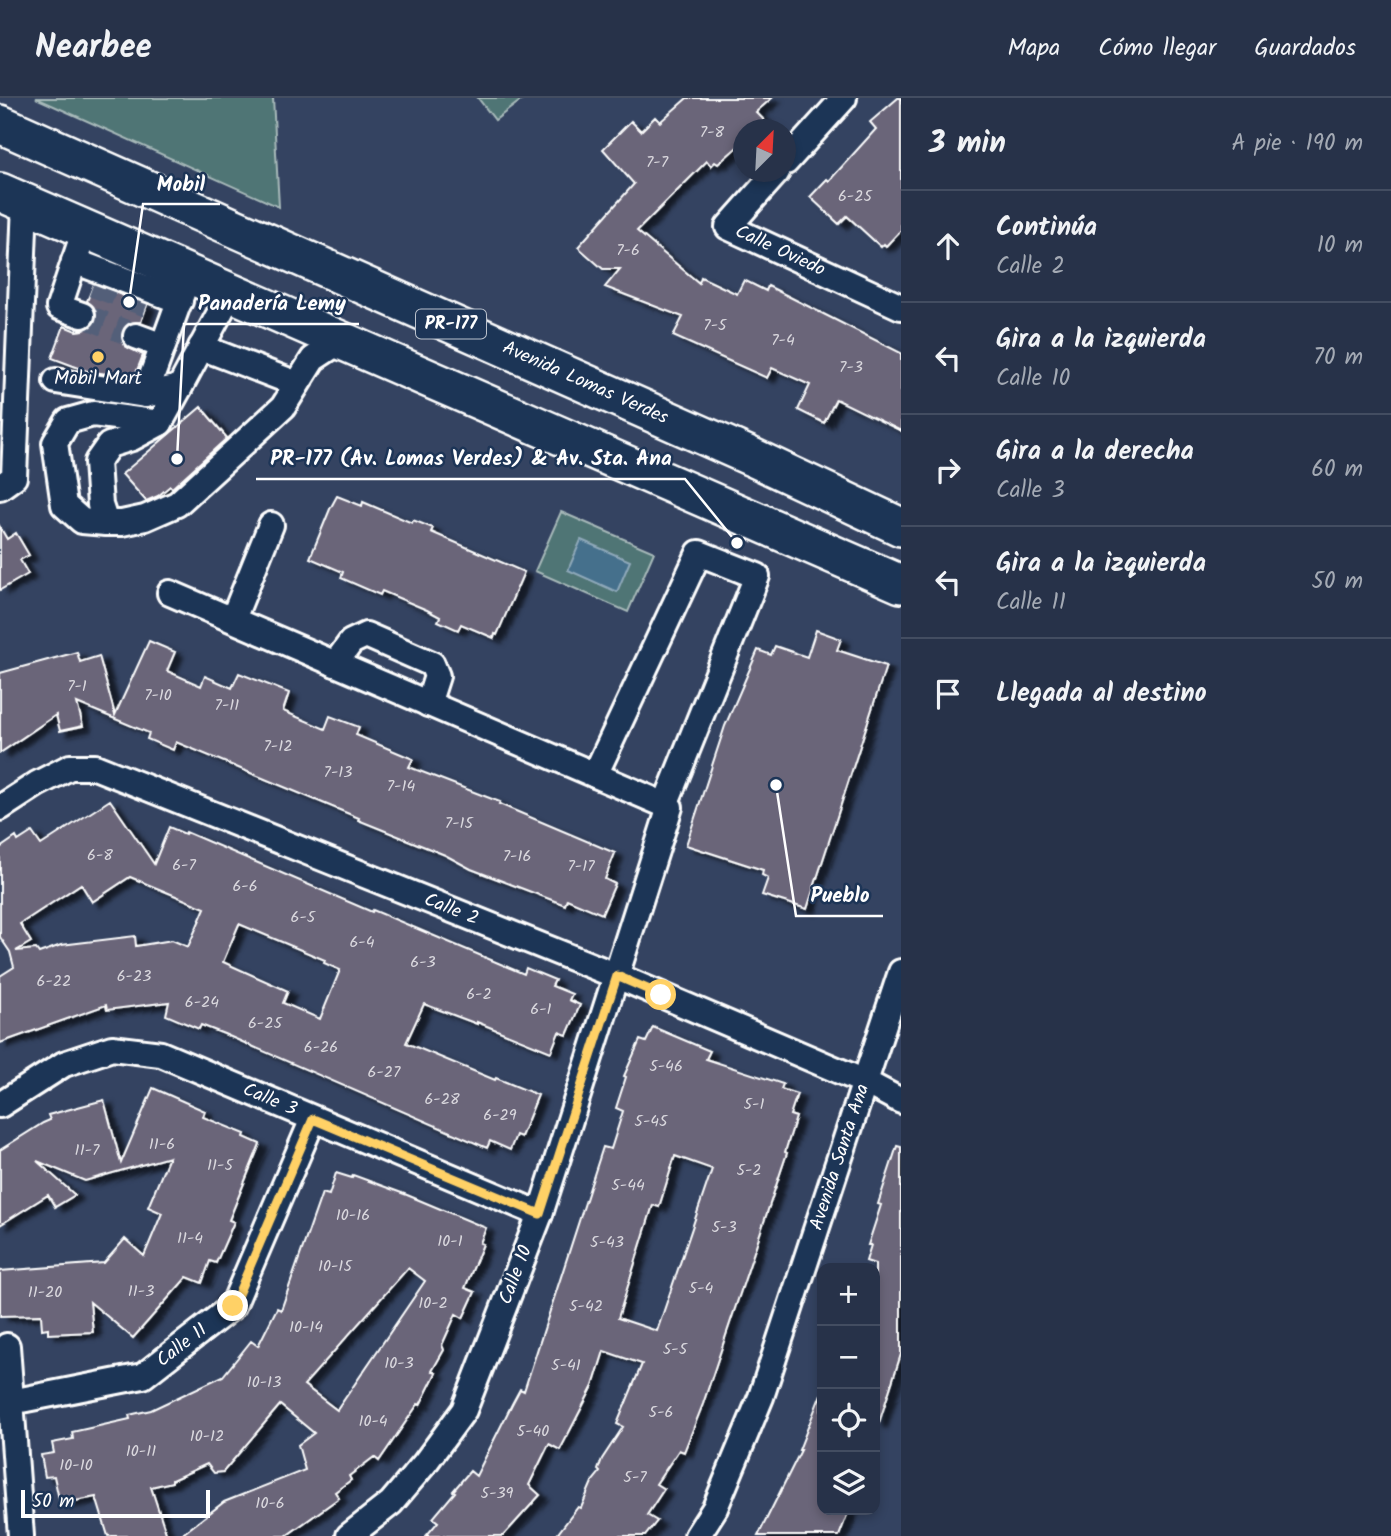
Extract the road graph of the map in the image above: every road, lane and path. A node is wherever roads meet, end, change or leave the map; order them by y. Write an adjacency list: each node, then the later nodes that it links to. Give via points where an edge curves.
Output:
1 (844, 98): 3 (street)
2 (0, 124): 25 (highway, Avenida Lomas Verdes / PR-177)
3 (796, 151)
4 (768, 182): 11 (street, Calle Oviedo, via 728,227)
5 (12, 197): 6 (highway); 22 (street, via 14,477)
6 (76, 255): 7 (street); 9 (highway); 12 (street, via 59,307)
7 (93, 285)
8 (231, 292): 9 (highway); 14 (highway); 16 (street)
9 (181, 297): 10 (street); 15 (street)
10 (147, 305)
11 (901, 307)
12 (82, 315)
13 (136, 336): 15 (street)
14 (342, 340): 18 (street, via 313,359); 26 (highway)
15 (163, 346): 20 (street)
16 (201, 347): 18 (street); 19 (street)
17 (56, 381): 20 (street)
18 (297, 384): 23 (street, via 283,407 177,504 145,518)
19 (180, 387): 20 (street); 21 (street)
20 (145, 395)
21 (160, 423): 23 (street, via 109,445 97,462); 23 (street, via 93,414 68,421 55,443 64,505 82,521)
22 (0, 487)
23 (106, 523)
24 (271, 525): 28 (street)
25 (901, 527)
26 (901, 584)
27 (170, 593): 28 (street)
28 (233, 619): 29 (street)
29 (335, 664): 30 (street); 30 (street, via 351,642 366,635 432,664 437,676)
30 (428, 704): 31 (street)
31 (595, 775): 32 (street); 32 (street, via 699,553 757,576)
32 (665, 805): 35 (street, Calle 10, via 670,807)
33 (0, 808): 35 (street, Calle 2, via 70,767 95,767)
34 (901, 972): 36 (street, Avenida Santa Ana)
35 (617, 976): 36 (street, Calle 2); 40 (street, Calle 10)
36 (865, 1082): 37 (street, Calle 2); 45 (street, Avenida Santa Ana, via 761,1397 715,1508)
37 (901, 1101)
38 (0, 1105): 39 (street, Calle 3, via 64,1064 111,1048 161,1054)
39 (313, 1119): 40 (street, Calle 3); 42 (street, Calle 11, via 233,1306 143,1376)
40 (540, 1214): 44 (street, Calle 10, via 464,1409 391,1503)
41 (7, 1346): 42 (street)
42 (11, 1402): 43 (street)
43 (20, 1536)
44 (349, 1536)
45 (696, 1536)

